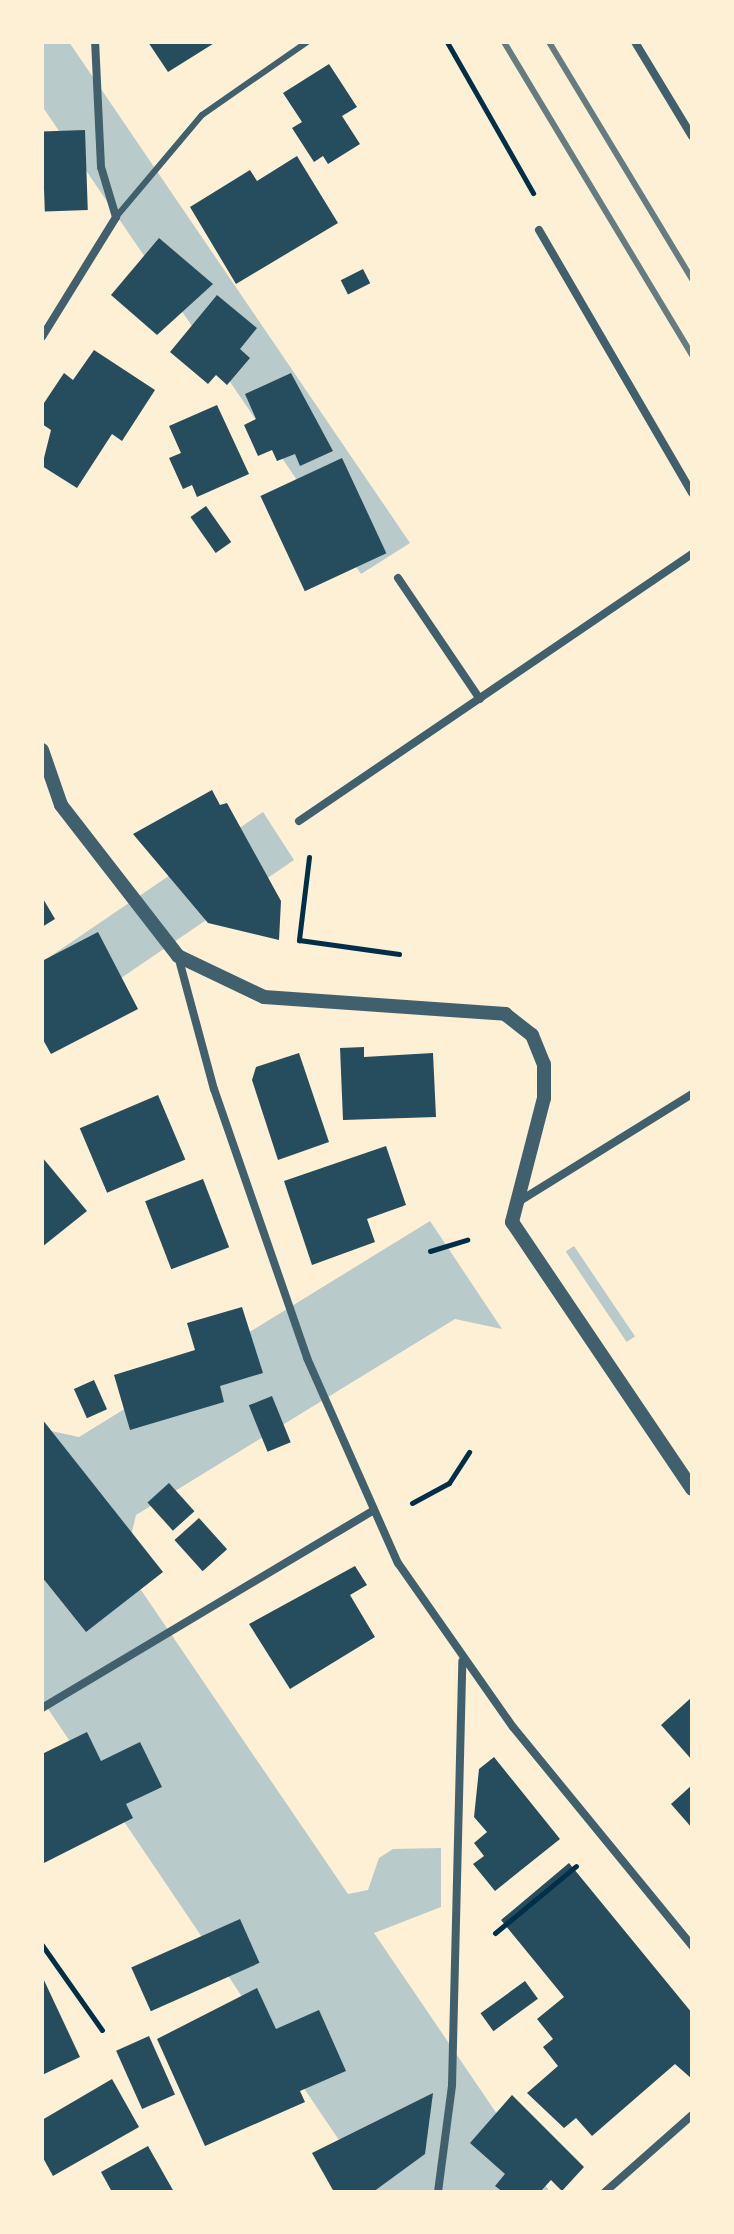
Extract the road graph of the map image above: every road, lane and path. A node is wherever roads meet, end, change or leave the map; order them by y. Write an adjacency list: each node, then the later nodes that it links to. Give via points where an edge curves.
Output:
1 (95, 42): 6 (street, via 101,167)
2 (307, 42): 6 (lane, via 202,115)
3 (447, 42): 7 (path, via 530,178)
4 (635, 42): 5 (street)
5 (692, 136)
6 (116, 217): 8 (street)
7 (539, 230): 9 (street)
8 (42, 337)
9 (692, 493)
10 (692, 554): 12 (street)
11 (398, 578): 12 (street)
12 (480, 699): 16 (street)
13 (42, 750): 15 (street)
14 (42, 796): 15 (street)
15 (61, 805): 18 (street)
16 (299, 821): 17 (path, via 312,873 299,940)
17 (399, 954)
18 (178, 956): 20 (street, via 264,997 505,1014 532,1035 544,1064 544,1098); 25 (street, via 214,1089 307,1358)
19 (692, 1094): 20 (street)
20 (517, 1203): 24 (street, via 512,1222)
21 (467, 1240): 22 (path)
22 (430, 1251)
23 (469, 1452): 25 (path, via 449,1483 403,1508)
24 (692, 1489)
25 (372, 1511): 26 (street); 27 (street)
26 (462, 1660): 28 (street); 29 (street)
27 (42, 1708)
28 (605, 1842): 29 (path, via 488,1940); 31 (street)
29 (458, 1939): 34 (street)
30 (42, 1945): 32 (path)
31 (692, 1946)
32 (102, 2030)
33 (692, 2115): 35 (street)
34 (438, 2192)
35 (605, 2192)

